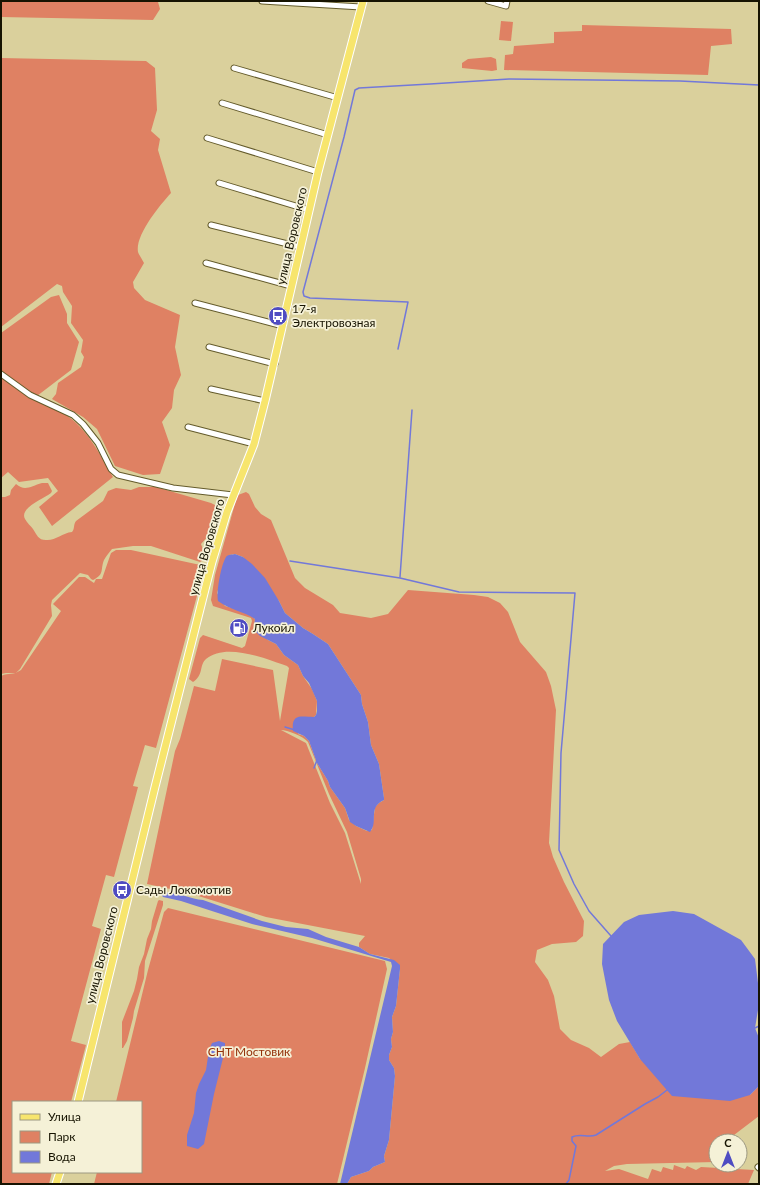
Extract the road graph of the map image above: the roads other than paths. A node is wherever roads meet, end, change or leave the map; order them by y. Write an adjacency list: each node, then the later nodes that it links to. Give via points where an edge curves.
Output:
1 (262, 1): 4 (street)
2 (488, 1): 3 (street)
3 (506, 3)
4 (362, 4): 6 (main road, улица Воровского)
5 (234, 68): 6 (street)
6 (338, 98): 8 (main road, улица Воровского)
7 (222, 103): 8 (street)
8 (328, 135): 10 (main road, улица Воровского)
9 (207, 138): 10 (street)
10 (318, 172): 12 (main road, улица Воровского)
11 (219, 183): 12 (street)
12 (309, 210): 14 (main road, улица Воровского)
13 (212, 225): 14 (street)
14 (300, 247): 16 (main road, улица Воровского)
15 (206, 264): 16 (street)
16 (291, 286): 18 (main road, улица Воровского)
17 (195, 303): 18 (street)
18 (283, 326): 20 (main road, улица Воровского)
19 (209, 347): 20 (street)
20 (275, 364): 23 (main road, улица Воровского)
21 (1, 374): 26 (street, via 30,395 73,415 98,443 118,475 174,488)
22 (211, 389): 23 (street)
23 (265, 401): 25 (main road, улица Воровского)
24 (188, 427): 25 (street)
25 (254, 444): 26 (main road, улица Воровского)
26 (233, 495): 27 (main road, улица Воровского, via 212,562 156,780)
27 (78, 1101)
28 (60, 1173): 29 (main road)
29 (56, 1184)

